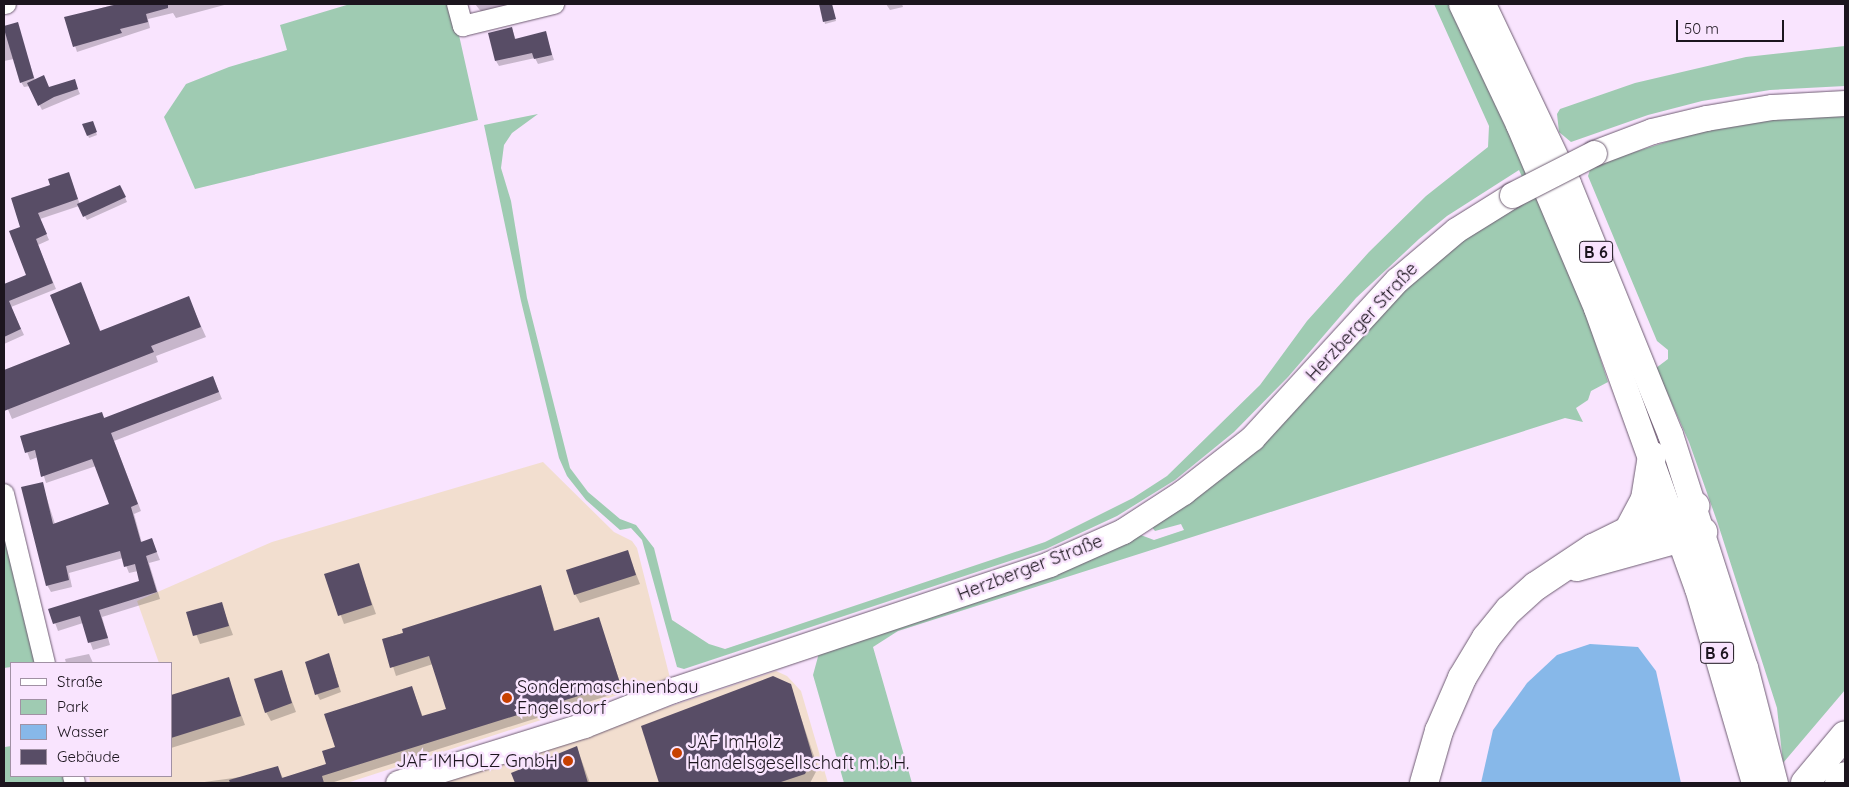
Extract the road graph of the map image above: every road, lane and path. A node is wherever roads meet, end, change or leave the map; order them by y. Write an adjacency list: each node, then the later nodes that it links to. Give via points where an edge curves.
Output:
1 (457, 4): 2 (street, via 463,26)
2 (554, 4)
3 (1461, 4): 6 (main road, B 6, via 1573,249)
4 (1483, 4): 8 (main road, B 6, via 1568,183 1670,434)
5 (1845, 103): 15 (main road, Herzberger Straße, bridge, via 1772,107 1706,118 1652,132 1594,153 1512,195 1456,230 1397,280 1252,438 1184,492 1122,531 1049,564 673,690 584,725)
6 (1652, 456): 8 (main road, B 6); 9 (highway, via 1645,499)
7 (4, 494): 11 (street)
8 (1688, 523): 9 (highway); 10 (highway); 13 (main road, B 6); 17 (main road, B 6, via 1745,667)
9 (1628, 530): 10 (highway, via 1593,548)
10 (1564, 569): 16 (highway, via 1536,586 1509,610 1476,652 1446,714)
11 (45, 662)
12 (1845, 735): 18 (highway)
13 (1752, 776)
14 (1845, 776): 19 (highway)
15 (398, 783)
16 (1424, 783)
17 (1775, 783)
18 (1805, 783)
19 (1839, 783)

